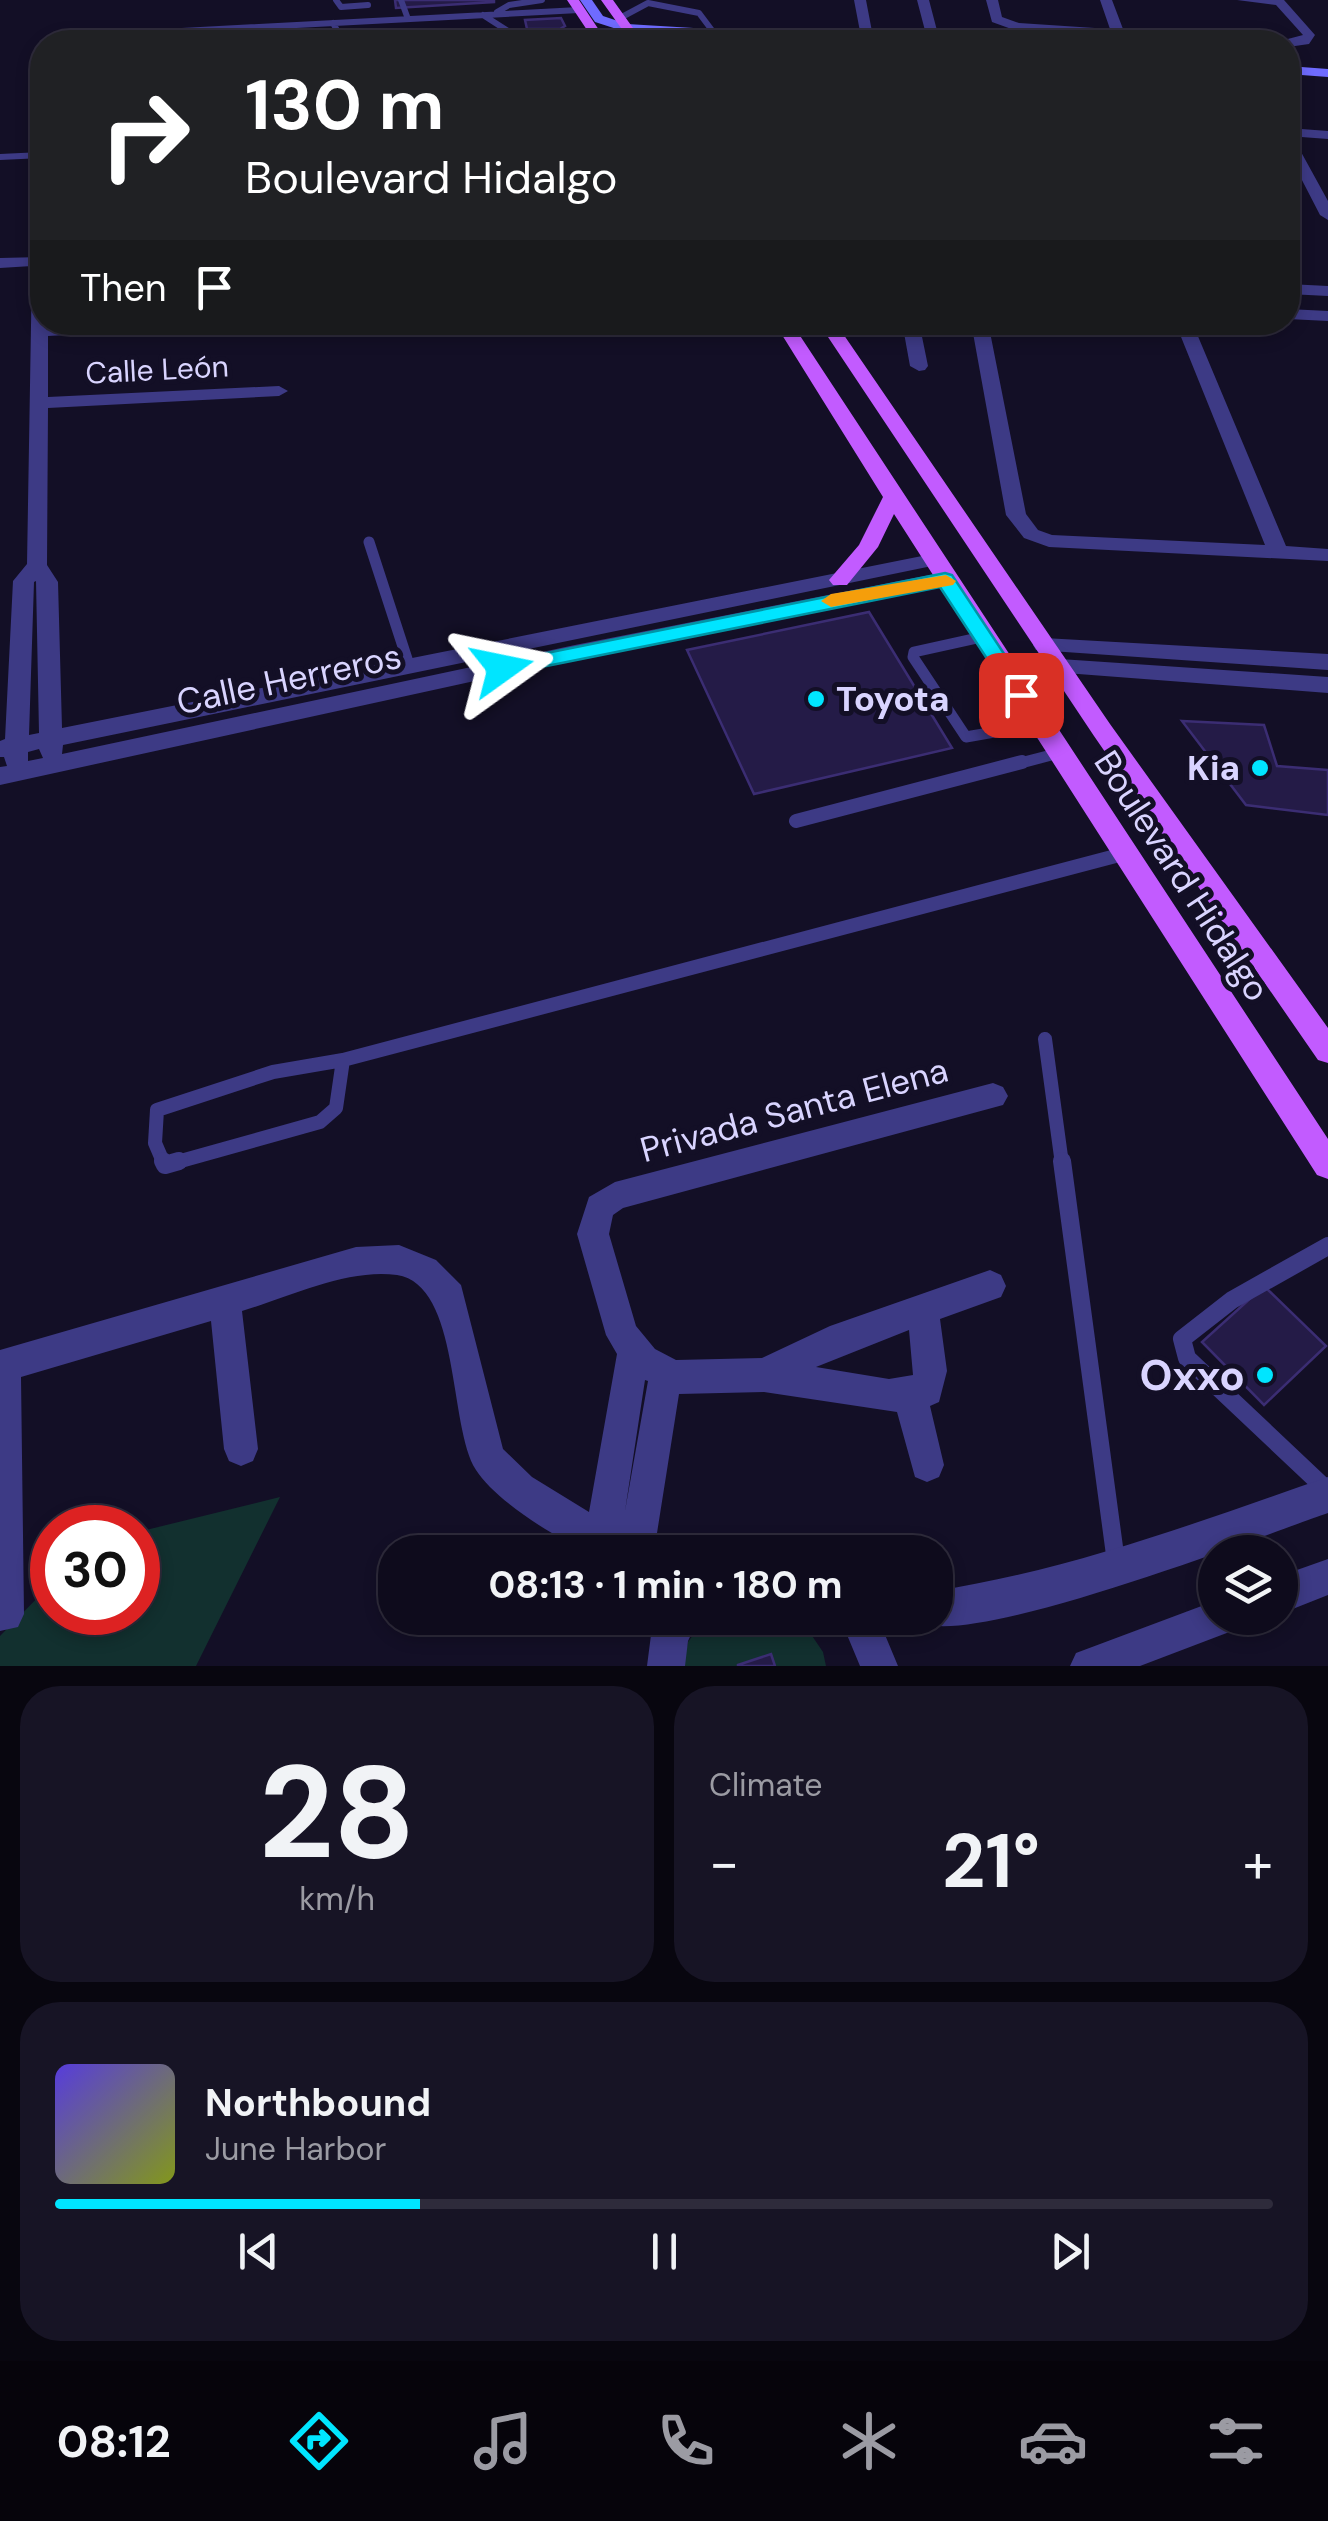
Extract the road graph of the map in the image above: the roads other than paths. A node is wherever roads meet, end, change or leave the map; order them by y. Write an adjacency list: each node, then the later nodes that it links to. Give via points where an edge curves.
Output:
1 (336, 0): 12 (lane, via 340,7)
2 (402, 0): 15 (lane)
3 (542, 0): 14 (lane)
4 (607, 0): 17 (main road)
5 (860, 0): 27 (street)
6 (923, 0): 28 (street)
7 (992, 0): 29 (street, via 996,19 1017,28)
8 (1106, 0): 30 (street)
9 (1243, 0): 10 (street)
10 (1279, 1): 31 (street, via 1308,35)
11 (580, 3): 14 (lane); 17 (street, via 599,18); 22 (main road)
12 (368, 6)
13 (483, 15): 14 (lane); 15 (lane); 21 (lane)
14 (492, 15)
15 (408, 19): 16 (lane)
16 (333, 23): 18 (lane); 20 (lane)
17 (623, 23): 23 (street); 24 (main road); 25 (street); 26 (lane, via 652,3 699,13)
18 (242, 28): 19 (lane)
19 (203, 30)
20 (337, 30)
21 (501, 30)
22 (594, 30)
23 (613, 30)
24 (628, 30)
25 (687, 30)
26 (712, 30)
27 (863, 30)
28 (931, 30)
29 (1057, 30)
30 (1117, 30)
31 (1300, 42)
32 (1300, 71): 33 (street)
33 (1328, 73)
34 (1300, 133): 35 (street)
35 (1328, 134)
36 (30, 156): 37 (lane)
37 (0, 157)
38 (1300, 164): 39 (street)
39 (1328, 215)
40 (30, 262): 41 (street)
41 (0, 263)
42 (1300, 290): 43 (street)
43 (1328, 292)
44 (1300, 315): 45 (street)
45 (1328, 316)
46 (39, 335): 54 (street)
47 (790, 335): 55 (main road, Boulevard Hidalgo)
48 (835, 335): 64 (main road, Boulevard Hidalgo)
49 (913, 335): 52 (street)
50 (982, 335): 57 (street, via 1016,516 1032,534 1049,541)
51 (1188, 335): 57 (street)
52 (919, 366)
53 (279, 392): 54 (street, Calle León)
54 (38, 403): 60 (street)
55 (892, 499): 59 (main road, Boulevard Hidalgo); 61 (main road, via 868,547)
56 (369, 542): 68 (lane)
57 (1278, 552): 58 (street)
58 (1328, 555)
59 (938, 570): 61 (street, Calle Herreros); 63 (main road, Boulevard Hidalgo); 74 (street, Calle Herreros)
60 (36, 576): 62 (street); 65 (street); 69 (street)
61 (840, 580): 68 (street, Calle Herreros)
62 (0, 584)
63 (982, 637): 73 (main road, Boulevard Hidalgo); 73 (lane, via 913,657 966,737)
64 (1044, 645): 66 (street); 70 (main road, Boulevard Hidalgo)
65 (49, 662): 69 (street); 75 (street)
66 (1147, 662): 67 (street); 70 (street); 71 (street)
67 (1328, 662)
68 (409, 665): 72 (street, Calle Herreros)
69 (20, 667): 76 (street)
70 (1060, 667): 82 (main road, Boulevard Hidalgo)
71 (1328, 685)
72 (203, 707): 74 (street); 75 (street, Calle Herreros)
73 (1040, 724): 77 (main road, Boulevard Hidalgo)
74 (205, 733): 78 (street, Calle Herreros)
75 (50, 738): 76 (street, Calle Herreros); 78 (street)
76 (8, 747): 79 (street)
77 (1058, 753): 80 (lane); 81 (main road, Boulevard Hidalgo)
78 (50, 766): 79 (street, Calle Herreros)
79 (8, 775)
80 (796, 821)
81 (1127, 853): 85 (lane); 87 (main road, Boulevard Hidalgo)
82 (1318, 1022): 84 (main road, Boulevard Hidalgo)
83 (1046, 1039): 103 (lane)
84 (1328, 1052)
85 (343, 1060): 85 (lane, via 273,1072 156,1110 155,1143 165,1165 320,1122 336,1108)
86 (993, 1096): 92 (street, Privada Santa Elena, via 615,1196 600,1207 593,1234 622,1335)
87 (1328, 1165)
88 (1328, 1246): 99 (lane, via 1232,1300 1181,1345)
89 (990, 1286): 91 (street)
90 (225, 1300): 93 (street); 97 (street); 100 (street, via 356,1262 398,1260 425,1271 450,1296 488,1458 534,1503)
91 (923, 1308): 94 (street); 96 (street, via 930,1371 927,1390)
92 (634, 1350): 95 (street); 101 (street, via 614,1454)
93 (2, 1367): 107 (street)
94 (764, 1374): 95 (street); 96 (street)
95 (670, 1375): 102 (street)
96 (910, 1395): 98 (street)
97 (241, 1449)
98 (927, 1465)
99 (1328, 1493): 103 (street)
100 (598, 1535)
101 (623, 1535)
102 (627, 1535)
103 (1117, 1569): 106 (street)
104 (1328, 1576): 105 (street)
105 (1298, 1587)
106 (953, 1607)
107 (5, 1614)
108 (1198, 1625): 113 (street)
109 (671, 1635): 111 (street)
110 (866, 1635): 112 (street)
111 (666, 1666)
112 (879, 1666)
113 (1089, 1666)

